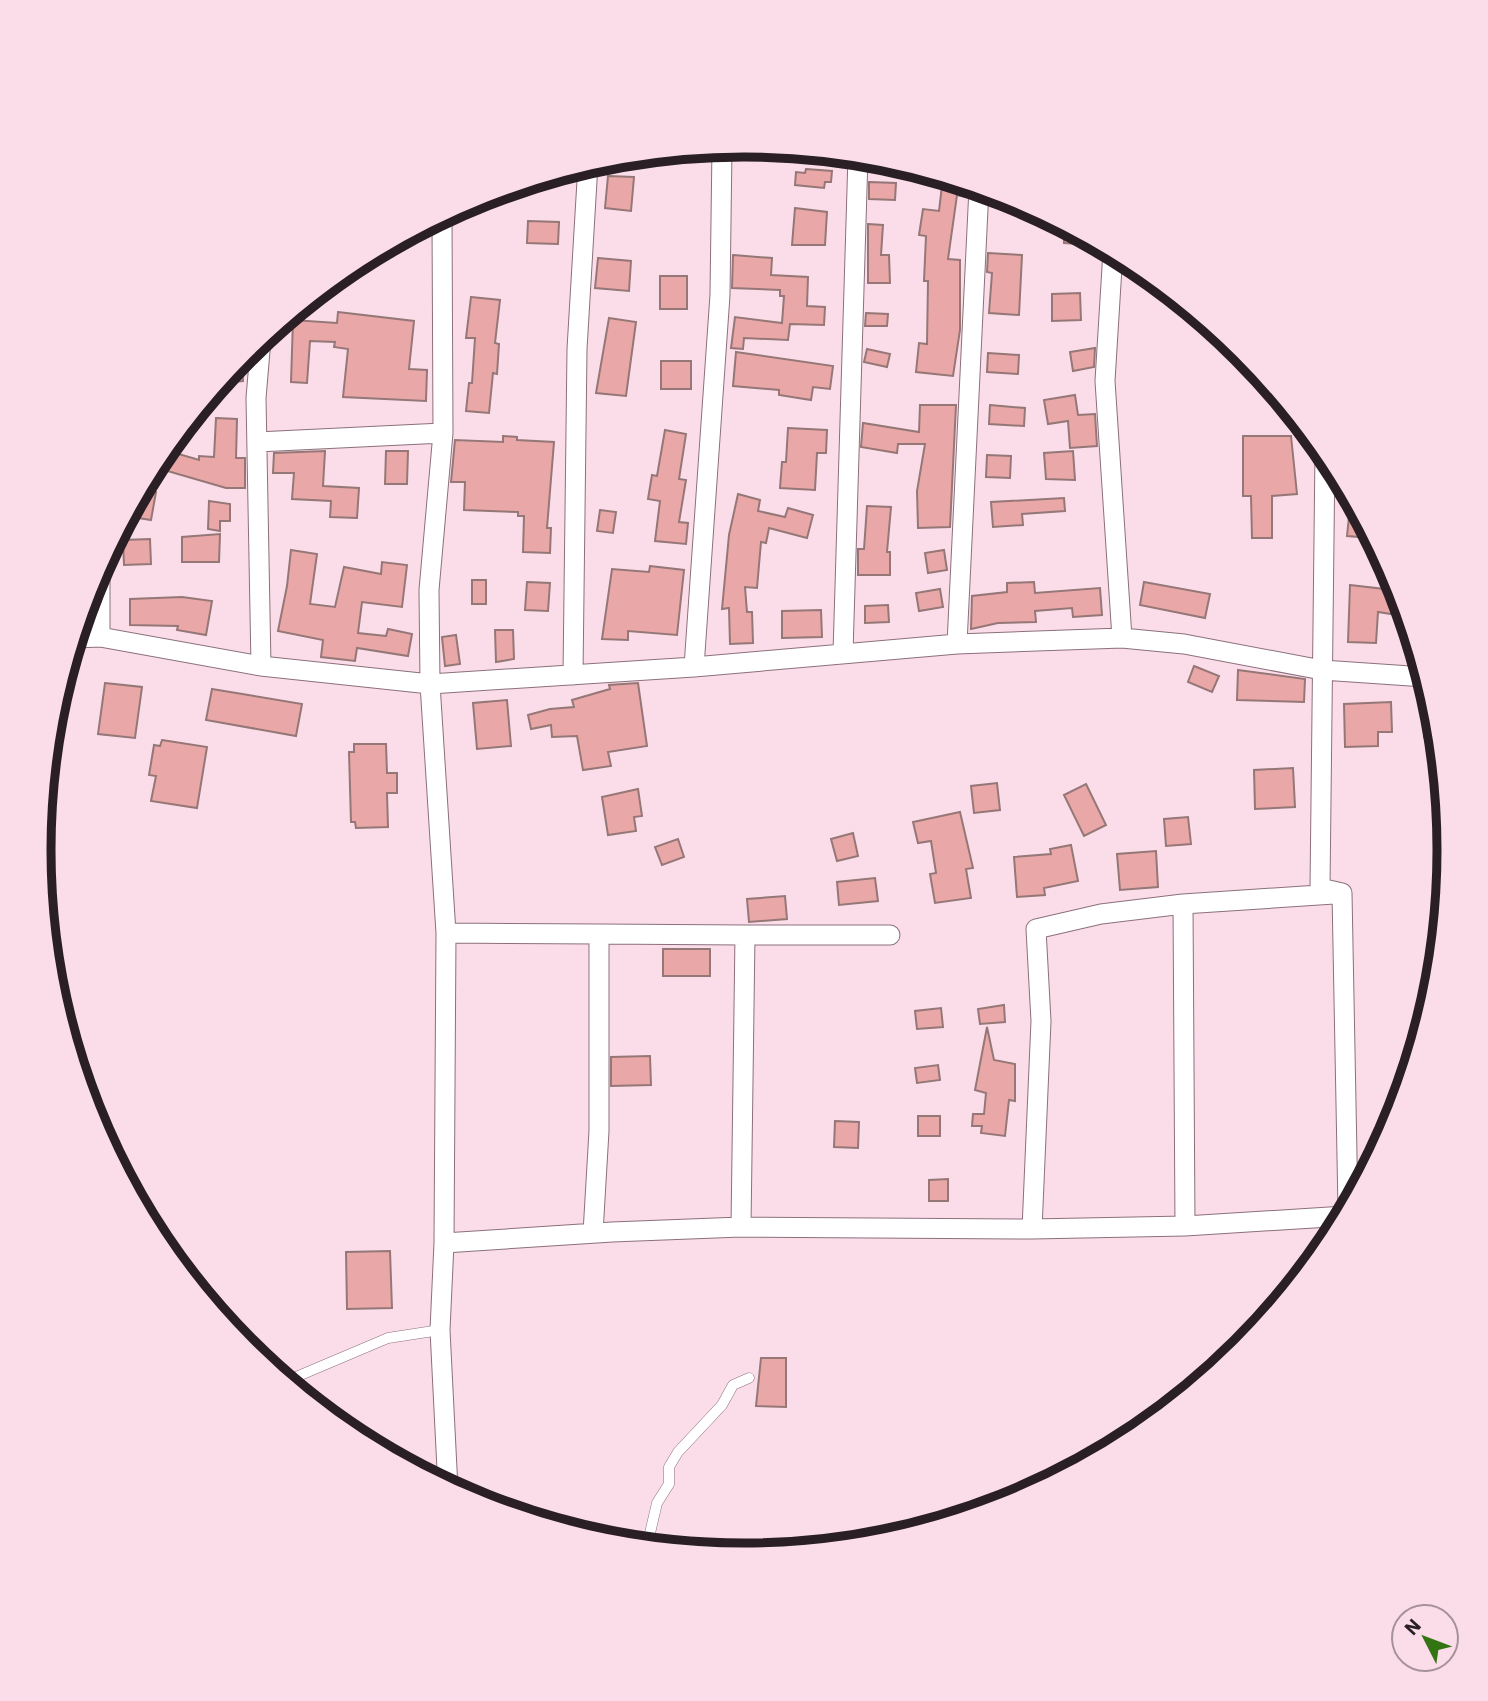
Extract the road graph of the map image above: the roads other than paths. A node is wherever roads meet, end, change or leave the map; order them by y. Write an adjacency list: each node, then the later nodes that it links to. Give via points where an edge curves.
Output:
1 (722, 158): 18 (street, via 720,295)
2 (858, 167): 16 (street)
3 (587, 176): 20 (street, via 577,349)
4 (978, 198): 15 (street)
5 (442, 227): 8 (street)
6 (1112, 263): 14 (street, via 1105,381)
7 (260, 354): 9 (street)
8 (443, 433): 9 (street); 22 (street, via 429,590)
9 (257, 442): 17 (street)
10 (1325, 473): 19 (street)
11 (100, 596): 12 (street)
12 (100, 637): 13 (street); 17 (street)
13 (85, 638)
14 (1122, 638): 15 (street); 19 (street, via 1184,644)
15 (957, 644): 16 (street)
16 (843, 653): 18 (street)
17 (261, 666): 22 (street)
18 (694, 667): 20 (street)
19 (1322, 670): 21 (street); 23 (street, via 1320,888)
20 (573, 675): 22 (street)
21 (1415, 676)
22 (430, 684): 25 (street)
23 (1342, 893): 24 (street); 29 (street)
24 (1183, 904): 31 (street); 33 (street, via 1101,914 1036,929 1041,1021)
25 (446, 933): 26 (street); 35 (street)
26 (599, 934): 27 (street); 34 (street, via 599,1131)
27 (745, 935): 28 (street); 32 (street)
28 (890, 935)
29 (1348, 1190)
30 (1332, 1217): 31 (street)
31 (1185, 1226): 33 (street)
32 (741, 1227): 33 (street); 34 (street)
33 (1032, 1229)
34 (593, 1233): 35 (street)
35 (444, 1243): 36 (street)
36 (440, 1331): 37 (lane, via 388,1338); 39 (street)
37 (294, 1378)
38 (749, 1378): 40 (lane, via 733,1385 722,1405 678,1451)
39 (447, 1477)
40 (649, 1537)

